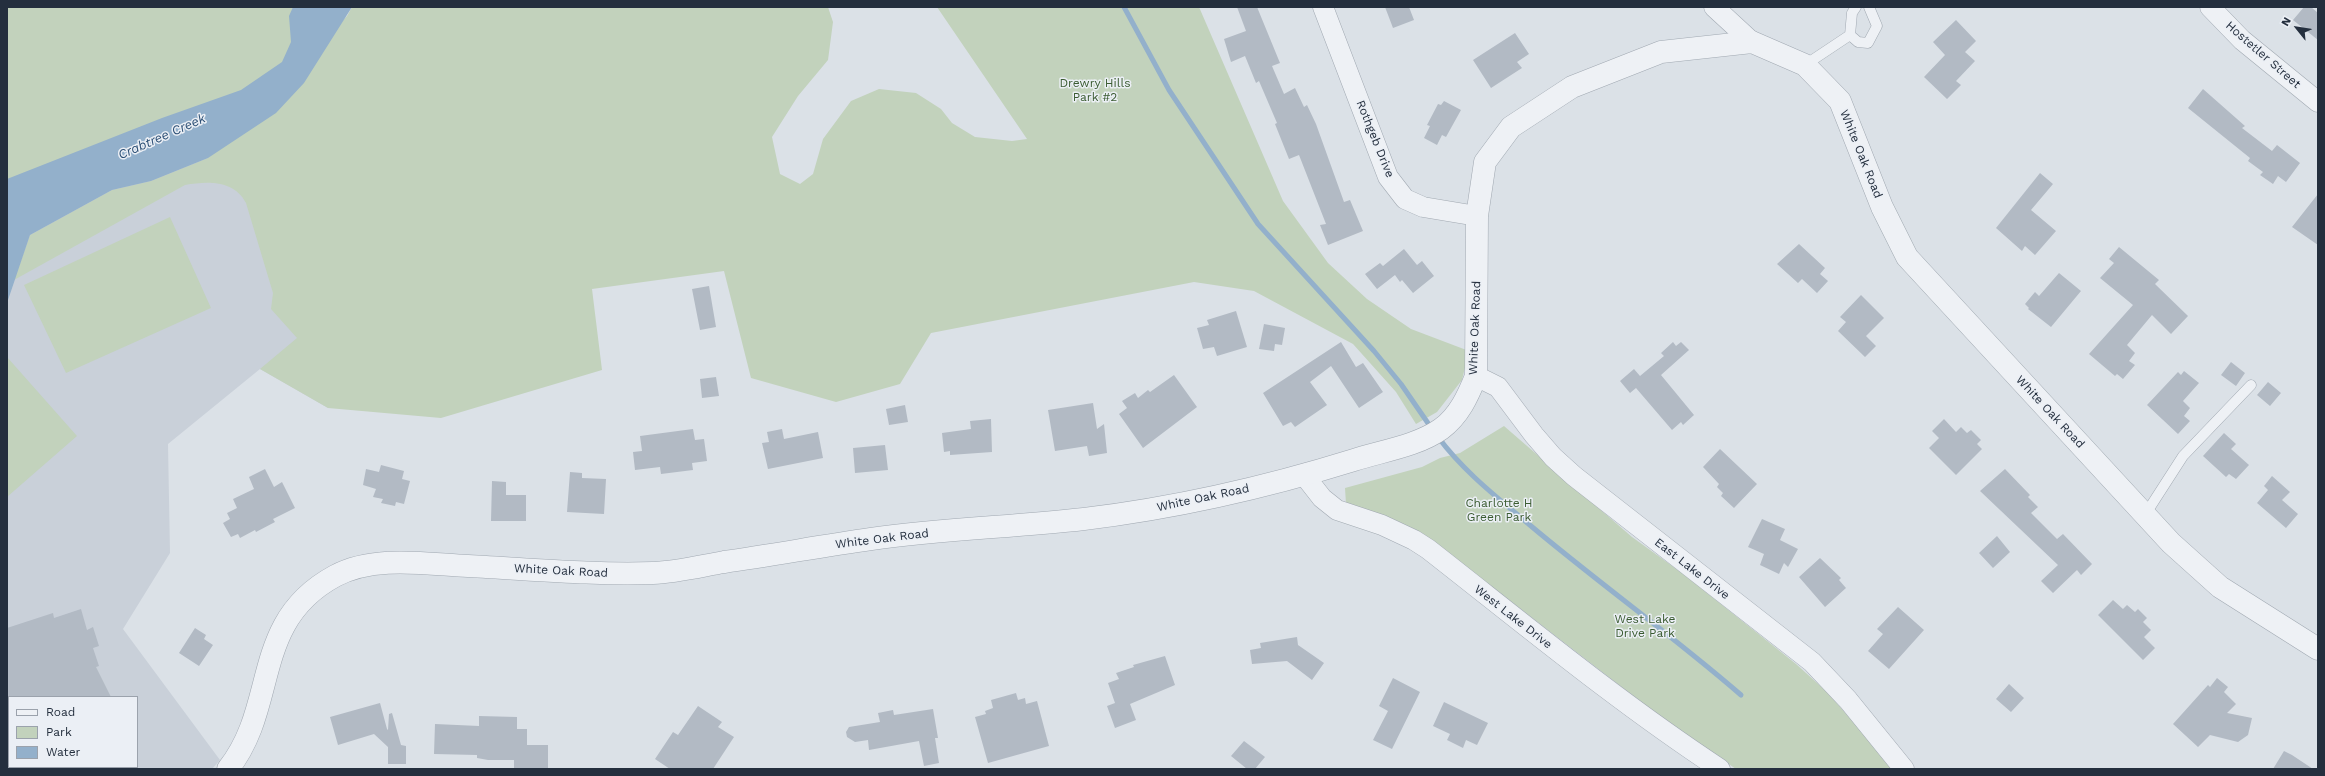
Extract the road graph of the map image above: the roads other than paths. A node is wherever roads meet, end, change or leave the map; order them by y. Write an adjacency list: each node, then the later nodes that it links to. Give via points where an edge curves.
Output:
1 (1323, 7): 10 (street, Rothgeb Drive, via 1388,177 1405,199 1423,207)
2 (1714, 7): 7 (street)
3 (1856, 7): 6 (lane, via 1852,13)
4 (1869, 7): 6 (lane, via 1877,26 1868,43 1858,42)
5 (2210, 7): 9 (street, Hostetler Street, via 2242,40)
6 (1850, 34): 8 (lane)
7 (1752, 42): 8 (street, White Oak Road); 10 (street, White Oak Road, via 1661,52 1572,88 1511,127 1485,162)
8 (1805, 65): 14 (street, White Oak Road, via 1840,101 1882,207 1907,256)
9 (2318, 102)
10 (1477, 216): 11 (street, White Oak Road)
11 (1476, 376): 13 (street, White Oak Road, via 1468,398 1442,429 1422,439); 18 (street, East Lake Drive, via 1498,387 1552,457 1574,476 1812,662 1848,700)
12 (2251, 385): 14 (lane, via 2183,456)
13 (1304, 475): 16 (street, White Oak Road, via 1131,513 870,539 657,573 412,564 381,564 353,569 334,577 309,595 280,631 254,723 244,746); 17 (street, West Lake Drive, via 1322,498 1337,510 1382,525 1428,549 1564,656 1664,731)
14 (2145, 515): 15 (street, White Oak Road, via 2170,543 2220,587)
15 (2318, 648)
16 (228, 769)
17 (1720, 769)
18 (1904, 769)

